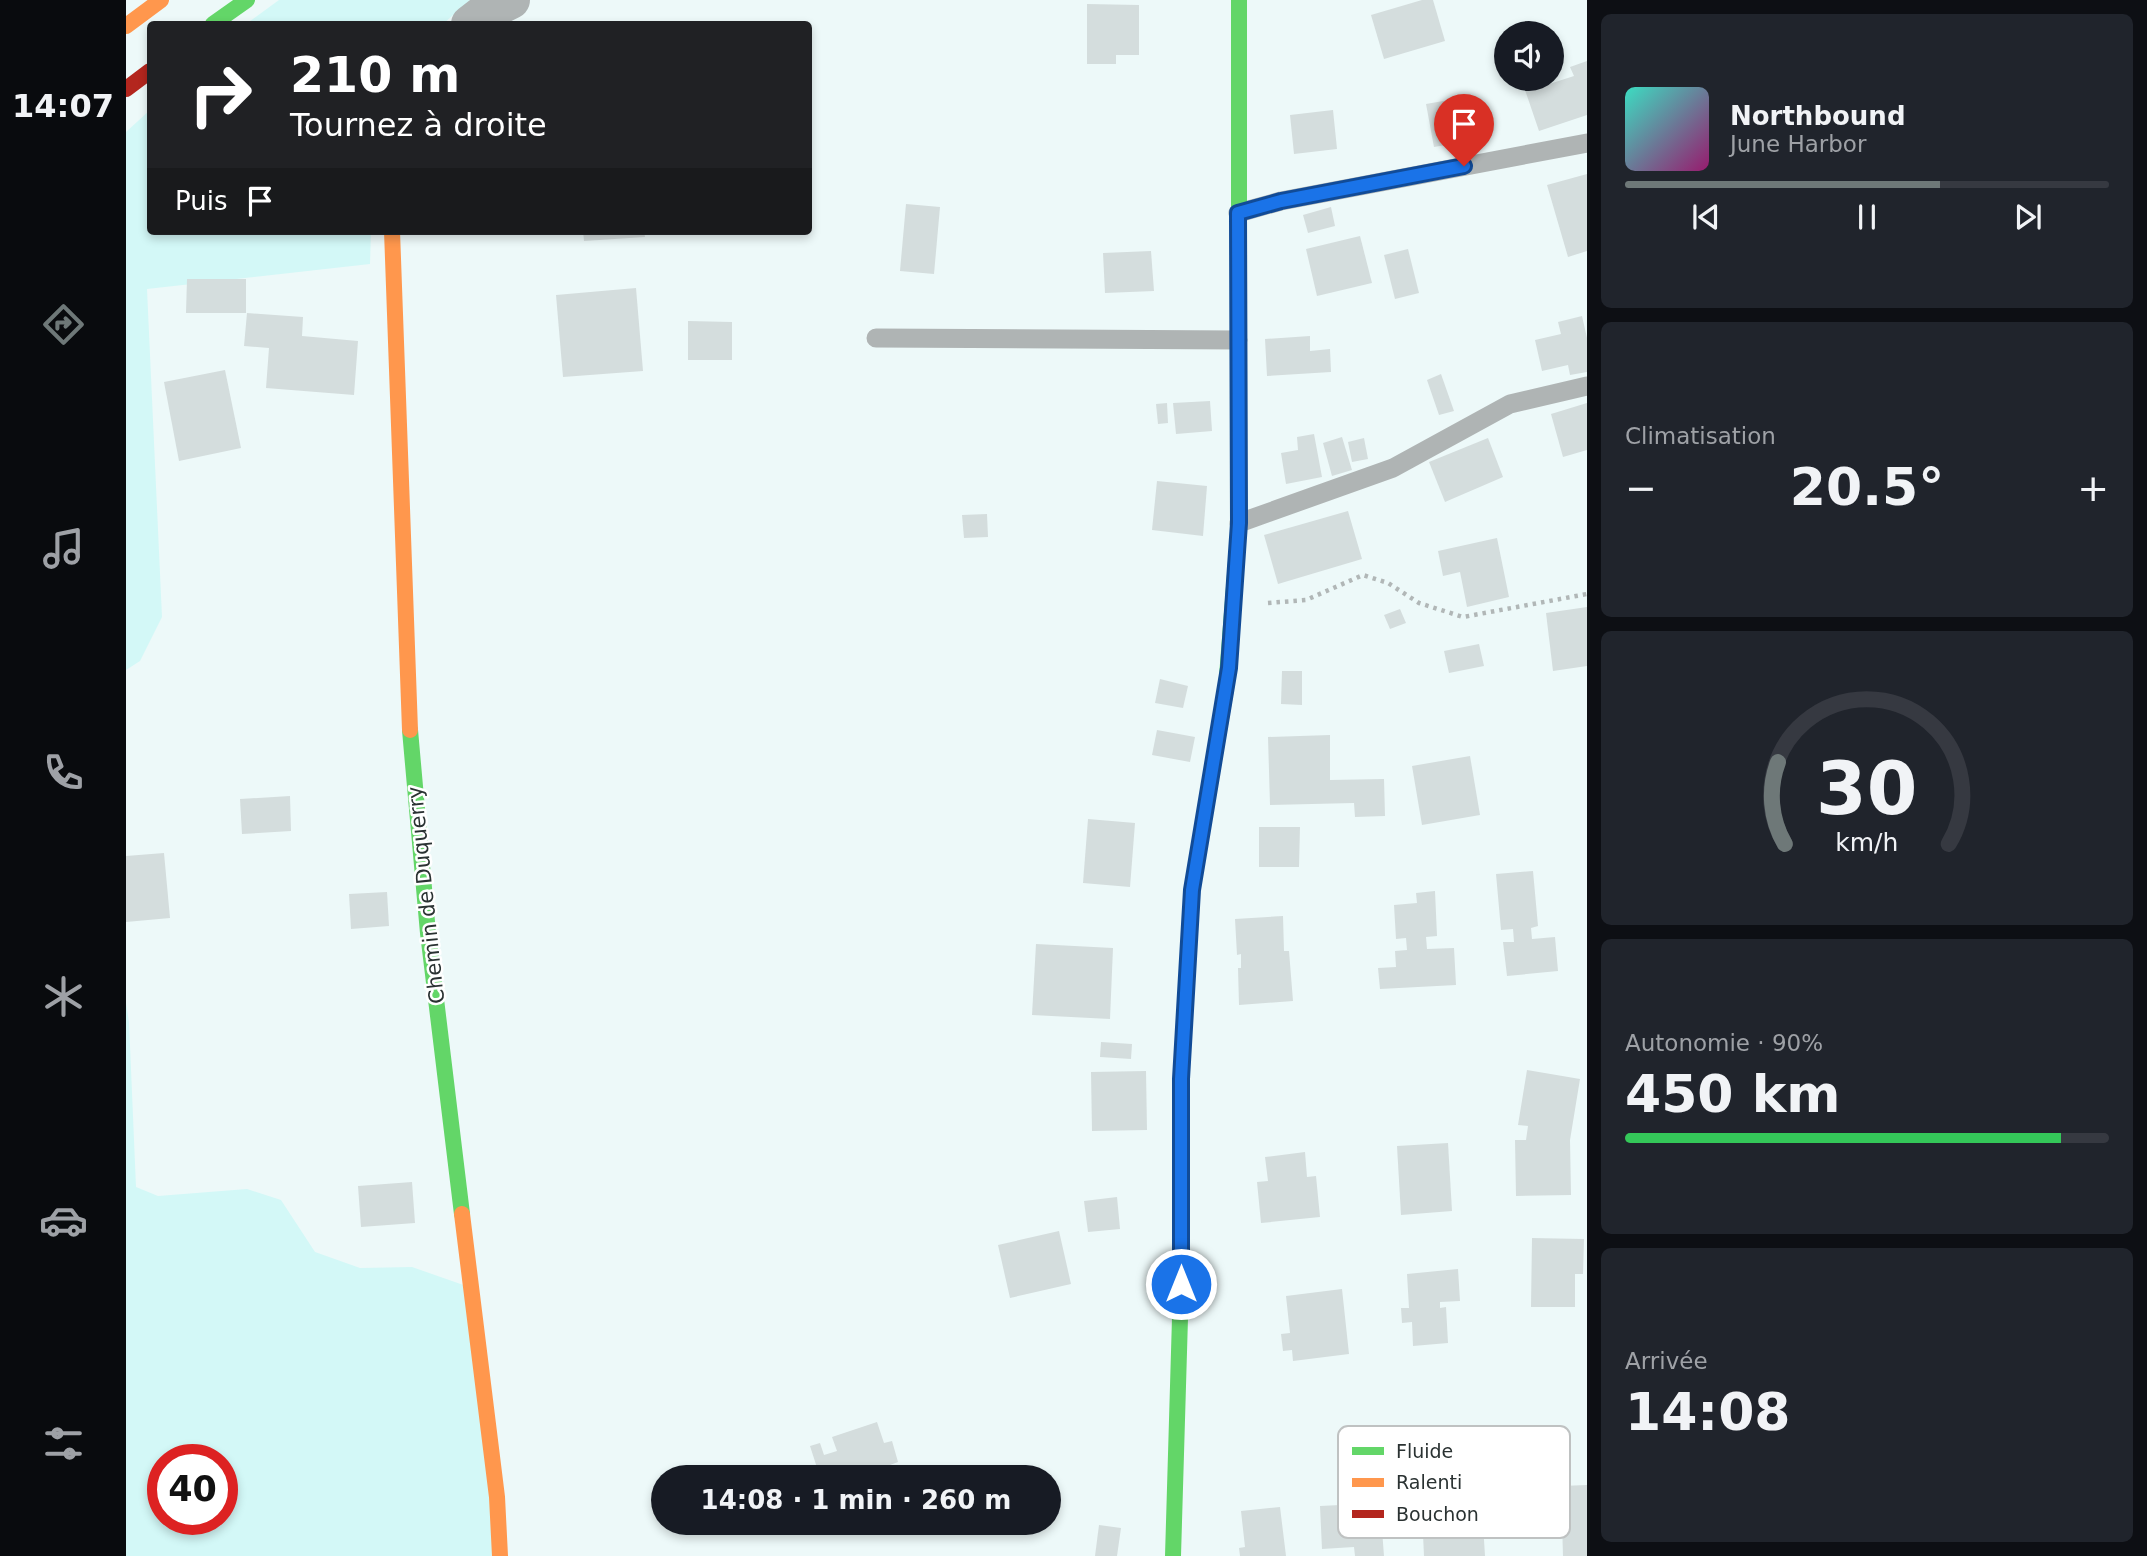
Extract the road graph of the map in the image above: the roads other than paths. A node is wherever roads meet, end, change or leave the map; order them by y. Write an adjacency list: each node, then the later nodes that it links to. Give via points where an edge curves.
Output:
1 (161, 0): 7 (main road)
2 (247, 0): 5 (main road)
3 (511, 0): 6 (street)
4 (1239, 0): 11 (main road)
5 (218, 21)
6 (474, 21)
7 (126, 26)
8 (147, 73): 9 (main road)
9 (126, 89)
10 (1587, 143): 11 (lane)
11 (1238, 213): 14 (main road)
12 (392, 235): 17 (main road, Chemin de Duquerry, via 410,741 428,933 498,1497)
13 (876, 338): 14 (lane)
14 (1238, 340): 16 (main road)
15 (1587, 386): 16 (lane, via 1510,404 1393,468)
16 (1239, 523): 18 (main road, via 1229,668 1192,890 1181,1079)
17 (500, 1556)
18 (1173, 1556)

